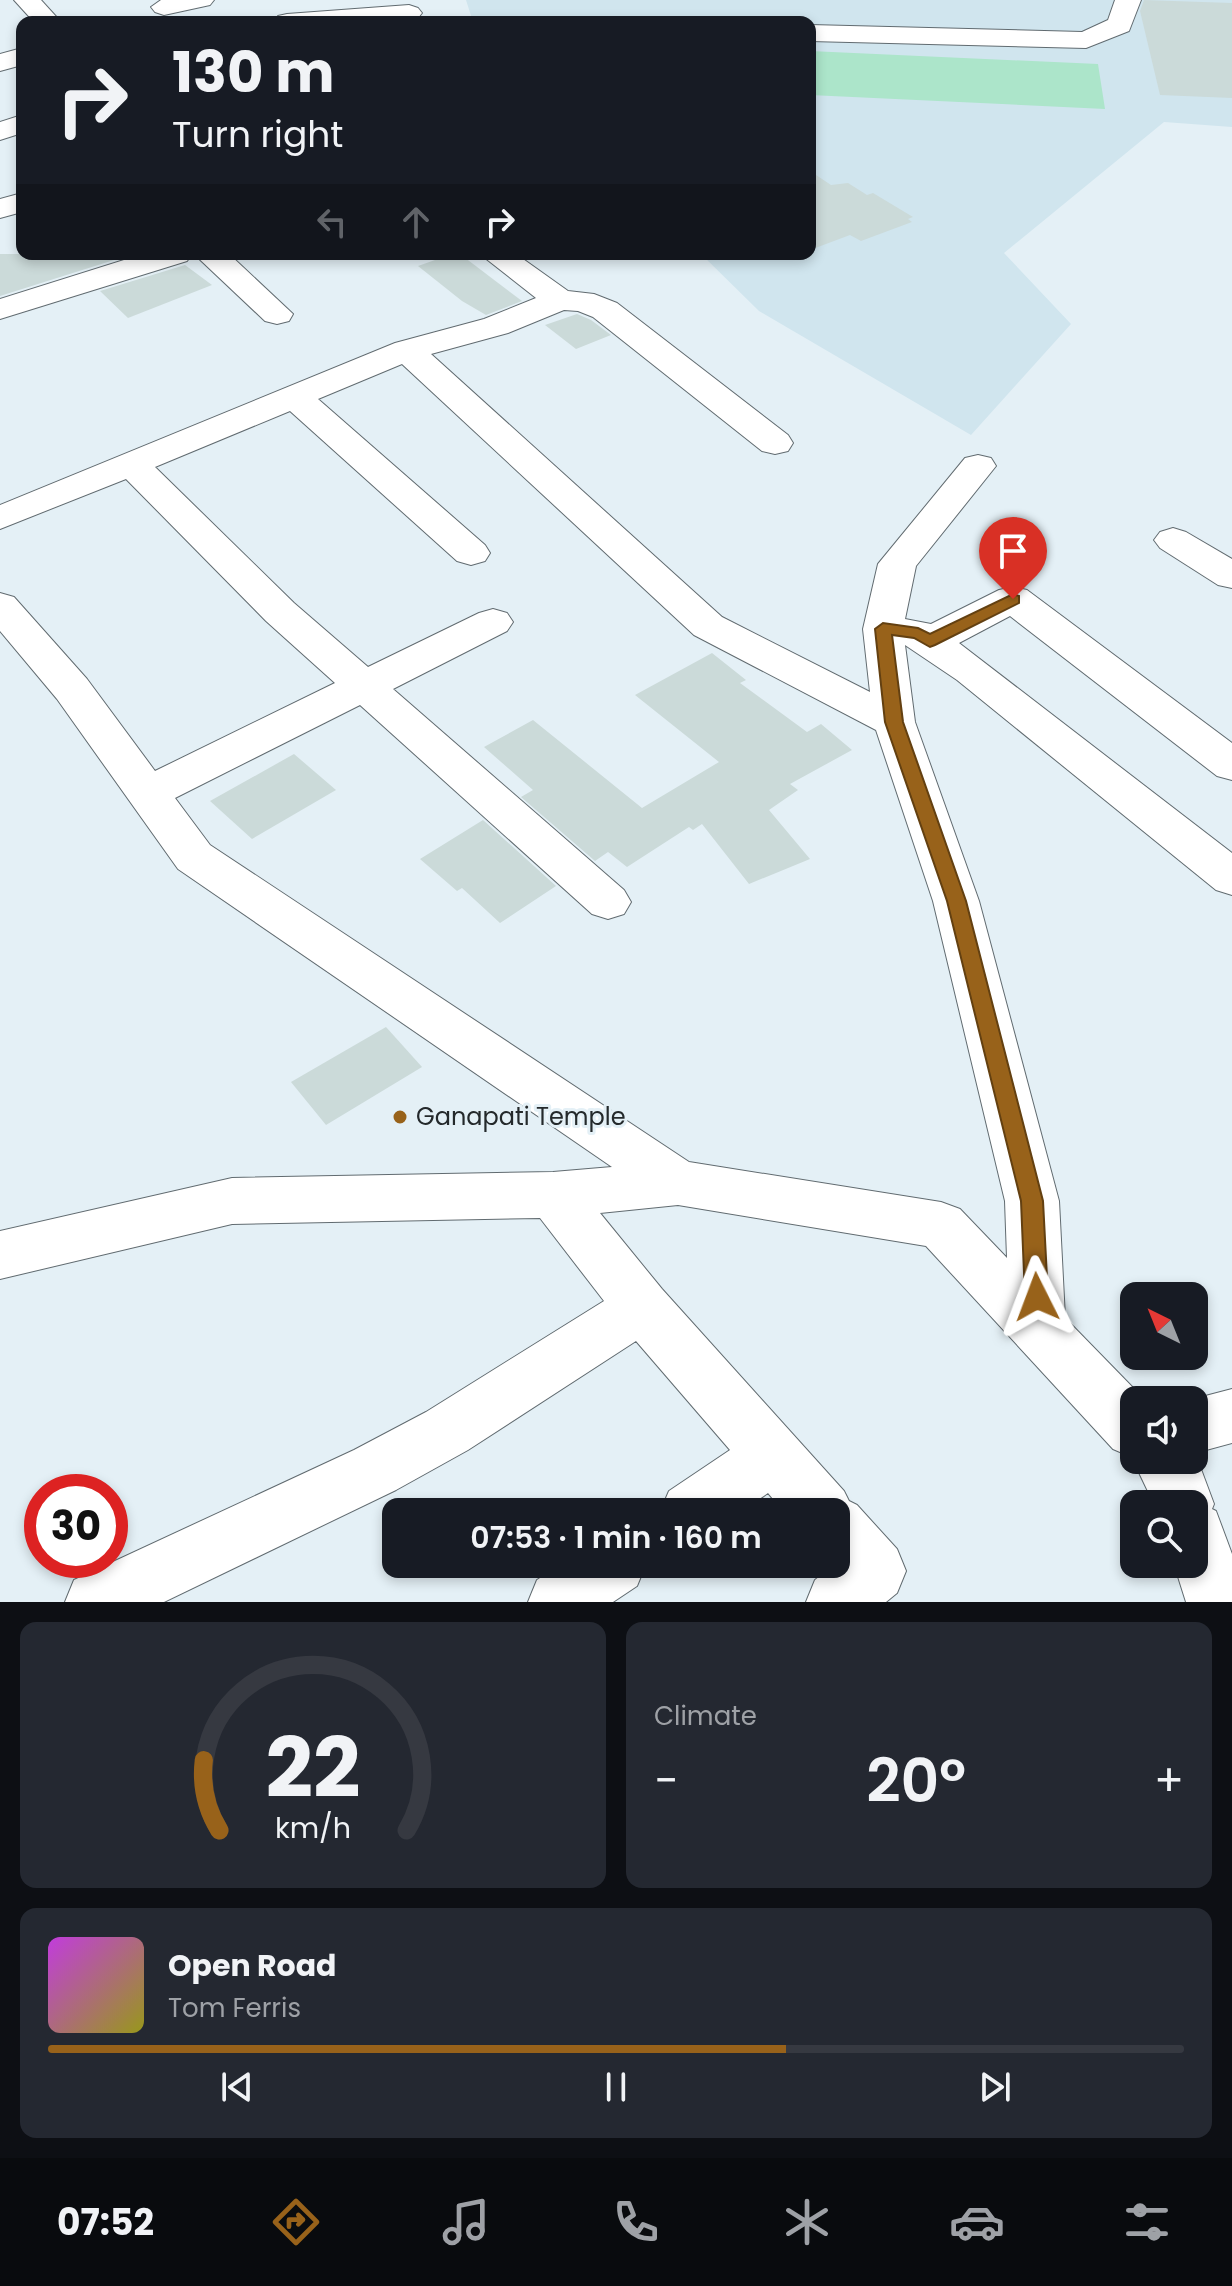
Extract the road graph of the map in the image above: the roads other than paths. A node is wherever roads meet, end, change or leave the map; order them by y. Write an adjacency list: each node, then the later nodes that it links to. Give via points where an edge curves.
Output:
1 (27, 0): 6 (street)
2 (201, 0): 5 (street)
3 (1128, 0): 8 (street, via 1120,25 1086,40)
4 (409, 13): 7 (street)
5 (171, 15)
6 (42, 16)
7 (368, 16)
8 (816, 33)
9 (157, 260): 13 (street)
10 (217, 260): 14 (street)
11 (504, 260): 12 (street)
12 (560, 300): 15 (street, via 496,326); 17 (street, via 583,301 605,310)
13 (0, 309)
14 (277, 314)
15 (407, 350): 16 (street); 29 (street, via 708,626)
16 (295, 397): 18 (street); 22 (street)
17 (775, 443)
18 (131, 464): 20 (street); 28 (street)
19 (978, 466): 26 (street, via 897,564)
20 (0, 518)
21 (1173, 540): 23 (street)
22 (471, 553)
23 (1232, 576)
24 (0, 606): 31 (street, via 72,689)
25 (493, 622): 28 (street)
26 (883, 629): 27 (street); 29 (street)
27 (930, 641): 30 (street, via 1013,599); 32 (street)
28 (362, 687): 31 (street); 33 (street)
29 (894, 722): 38 (street, via 956,901 1032,1201)
30 (1232, 765)
31 (148, 793): 34 (street, via 194,857)
32 (1232, 878)
33 (608, 902)
34 (678, 1183): 35 (street); 38 (street, via 941,1225)
35 (553, 1195): 36 (street, via 232,1201); 37 (street)
36 (3, 1246)
37 (642, 1307): 42 (street); 48 (street, via 447,1431 375,1470)
38 (1038, 1329): 39 (street)
39 (1120, 1415)
40 (1232, 1416): 41 (street)
41 (1208, 1422)
42 (773, 1455): 43 (street); 44 (street)
43 (710, 1498)
44 (811, 1498)
45 (850, 1542): 50 (street, via 875,1571)
46 (1208, 1575): 51 (street)
47 (594, 1578): 49 (street)
48 (96, 1602)
49 (559, 1602)
50 (837, 1602)
51 (1217, 1602)

